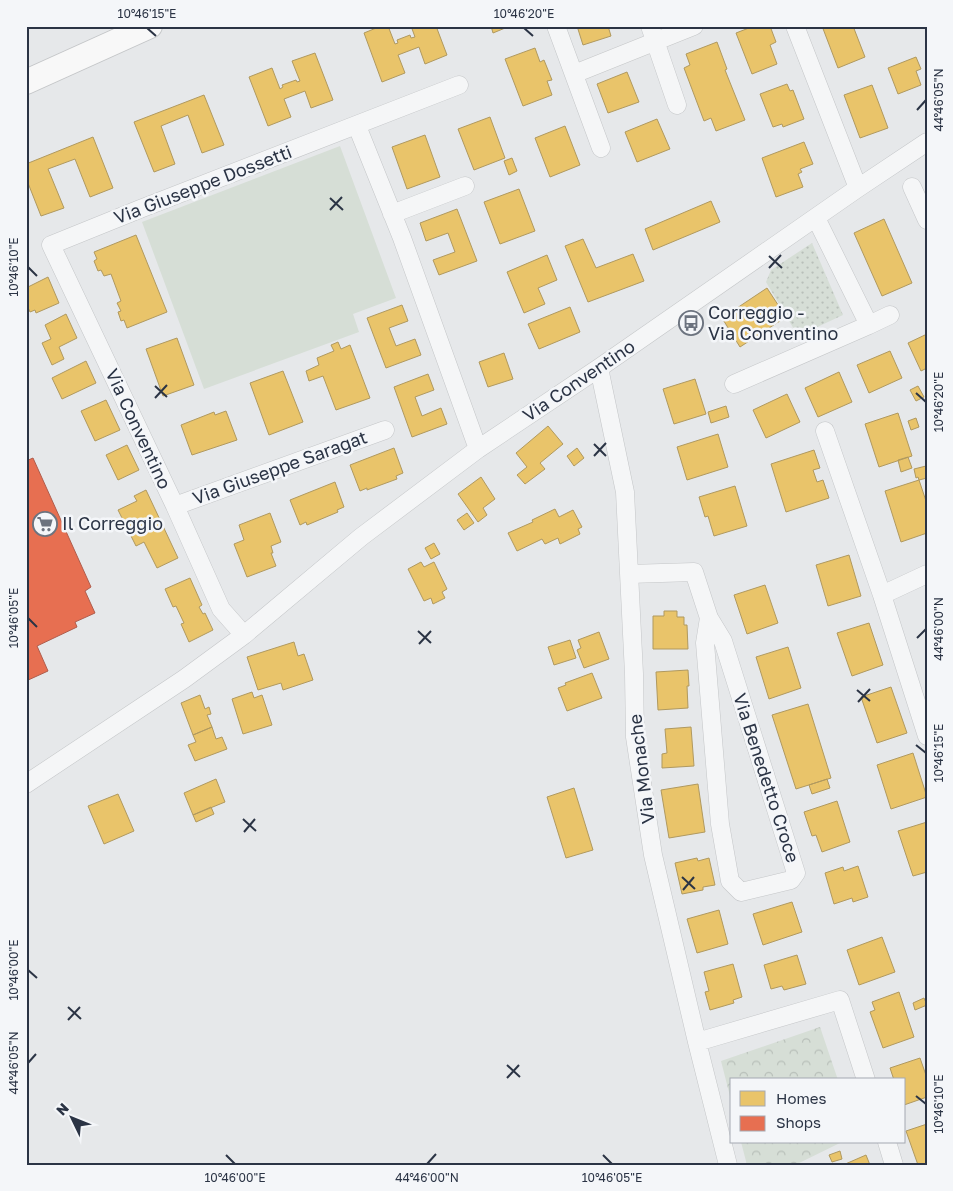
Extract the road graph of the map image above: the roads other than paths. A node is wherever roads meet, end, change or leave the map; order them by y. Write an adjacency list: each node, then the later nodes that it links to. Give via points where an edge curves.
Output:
1 (150, 26): 7 (main road)
2 (556, 26): 6 (street)
3 (694, 26): 5 (street)
4 (795, 26): 15 (street)
5 (652, 34): 6 (street); 9 (street)
6 (574, 74): 12 (street)
7 (26, 82)
8 (459, 85): 10 (street, Via Giuseppe Dossetti)
9 (677, 105)
10 (357, 126): 16 (street); 19 (street, Via Giuseppe Dossetti)
11 (927, 142): 15 (street, Via Conventino)
12 (601, 148)
13 (465, 186): 16 (street)
14 (912, 187): 18 (street)
15 (858, 188): 17 (street, Via Conventino)
16 (392, 214): 26 (street)
17 (816, 218): 21 (street); 22 (street, Via Conventino)
18 (927, 220)
19 (51, 245): 27 (street, Via Conventino)
20 (890, 315): 21 (street)
21 (869, 325): 23 (street)
22 (599, 368): 26 (street, Via Conventino); 28 (street, Via Monache, via 625,492)
23 (734, 384)
24 (385, 430): 27 (street, Via Giuseppe Saragat)
25 (826, 431): 30 (street)
26 (478, 449): 32 (street, Via Conventino, via 361,537)
27 (174, 506): 32 (street, Via Conventino, via 220,609)
28 (629, 574): 31 (street, Via Benedetto Croce, via 694,572); 35 (street, Via Monache, via 636,747 653,855)
29 (927, 574): 30 (street)
30 (882, 595): 33 (street)
31 (709, 618): 31 (street, Via Benedetto Croce, via 705,644 720,824 730,881 741,892 791,880 796,873 723,641)
32 (244, 635): 34 (street, Via Conventino)
33 (927, 736)
34 (26, 784)
35 (697, 1042): 36 (street, via 840,1000); 38 (street, Via Monache)
36 (865, 1078)
37 (888, 1144): 39 (street)
38 (728, 1165)
39 (894, 1165)

